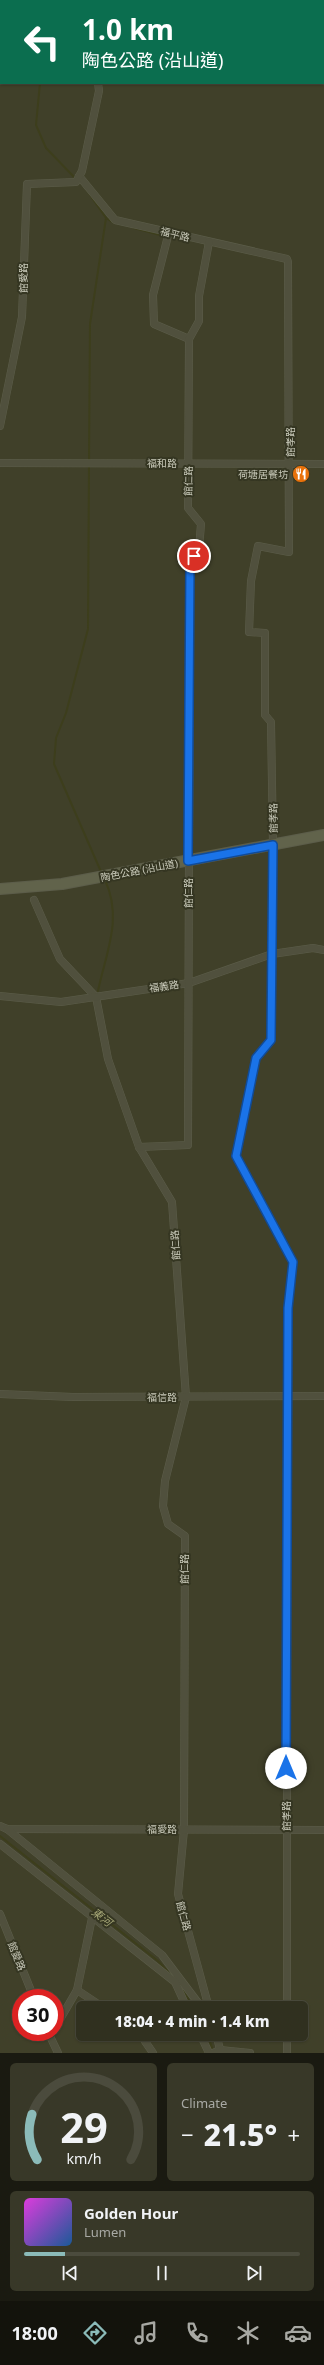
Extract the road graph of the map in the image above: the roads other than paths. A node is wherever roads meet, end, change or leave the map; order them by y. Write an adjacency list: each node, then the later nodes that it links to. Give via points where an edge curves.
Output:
1 (98, 84): 2 (street, via 99,91)
2 (80, 176): 3 (street, 福平路, via 115,220); 7 (street, 館愛路, via 76,182 27,184 22,318)
3 (169, 232): 4 (street, 福平路); 6 (street, via 153,295 154,324)
4 (208, 242): 5 (street, 福平路); 6 (street, via 199,296 199,321)
5 (288, 262): 10 (street, 館孝路)
6 (188, 339): 9 (street, 館仁路)
7 (0, 426)
8 (0, 463): 9 (street, 福和路)
9 (189, 463): 10 (street, 福和路); 14 (street, 館仁路, via 188,508 201,524 199,549 190,563)
10 (290, 463): 11 (street, 福和路); 13 (street, 館孝路, via 289,552 258,546 250,581 249,632 265,633 265,715 271,722)
11 (324, 464)
12 (324, 835): 13 (main road, 陶色公路 (沿山道))
13 (273, 845): 14 (main road, 陶色公路 (沿山道)); 18 (street, 館孝路)
14 (188, 861): 15 (main road, 陶色公路 (沿山道), via 62,884); 19 (street, 館仁路)
15 (0, 889)
16 (34, 900): 21 (street, via 60,959)
17 (324, 950): 18 (street, 福義路, via 314,948)
18 (272, 954): 19 (street, 福義路); 24 (street, 館孝路, via 271,1040 256,1058 236,1156 293,1262 288,1308)
19 (189, 983): 21 (street, 福義路); 22 (street, 館仁路, via 188,1145)
20 (0, 996): 21 (street, 福義路, via 61,1002)
21 (96, 997): 22 (street, 館仁路, via 108,1059)
22 (139, 1147): 26 (street, 館仁路, via 172,1202)
23 (0, 1394): 26 (street, 福信路)
24 (287, 1396): 25 (street, 福信路); 26 (street, 福信路); 28 (street, 館孝路)
25 (324, 1396)
26 (186, 1397): 29 (street, 館仁路, via 165,1481 163,1506 168,1524 184,1536)
27 (4, 1827): 29 (street, 福愛路); 38 (street, via 162,1955)
28 (286, 1829): 29 (street, 福愛路); 30 (street, 福愛路); 40 (street, 館孝路)
29 (184, 1830): 39 (street, 館仁路, via 178,1894)
30 (324, 1830)
31 (0, 1844): 33 (street)
32 (0, 1914): 34 (street, 館愛路)
33 (92, 1918): 35 (street); 37 (street, via 175,1982)
34 (30, 1989)
35 (77, 1990): 36 (street); 41 (street)
36 (94, 2001)
37 (184, 2001)
38 (197, 2001)
39 (207, 2001)
40 (287, 2001)
41 (64, 2012)
42 (53, 2041): 48 (street)
43 (145, 2041): 49 (street)
44 (203, 2041): 50 (street)
45 (217, 2041): 47 (street)
46 (287, 2041): 52 (street)
47 (218, 2052): 51 (street)
48 (58, 2053)
49 (153, 2053)
50 (209, 2053)
51 (250, 2053)
52 (287, 2053)

